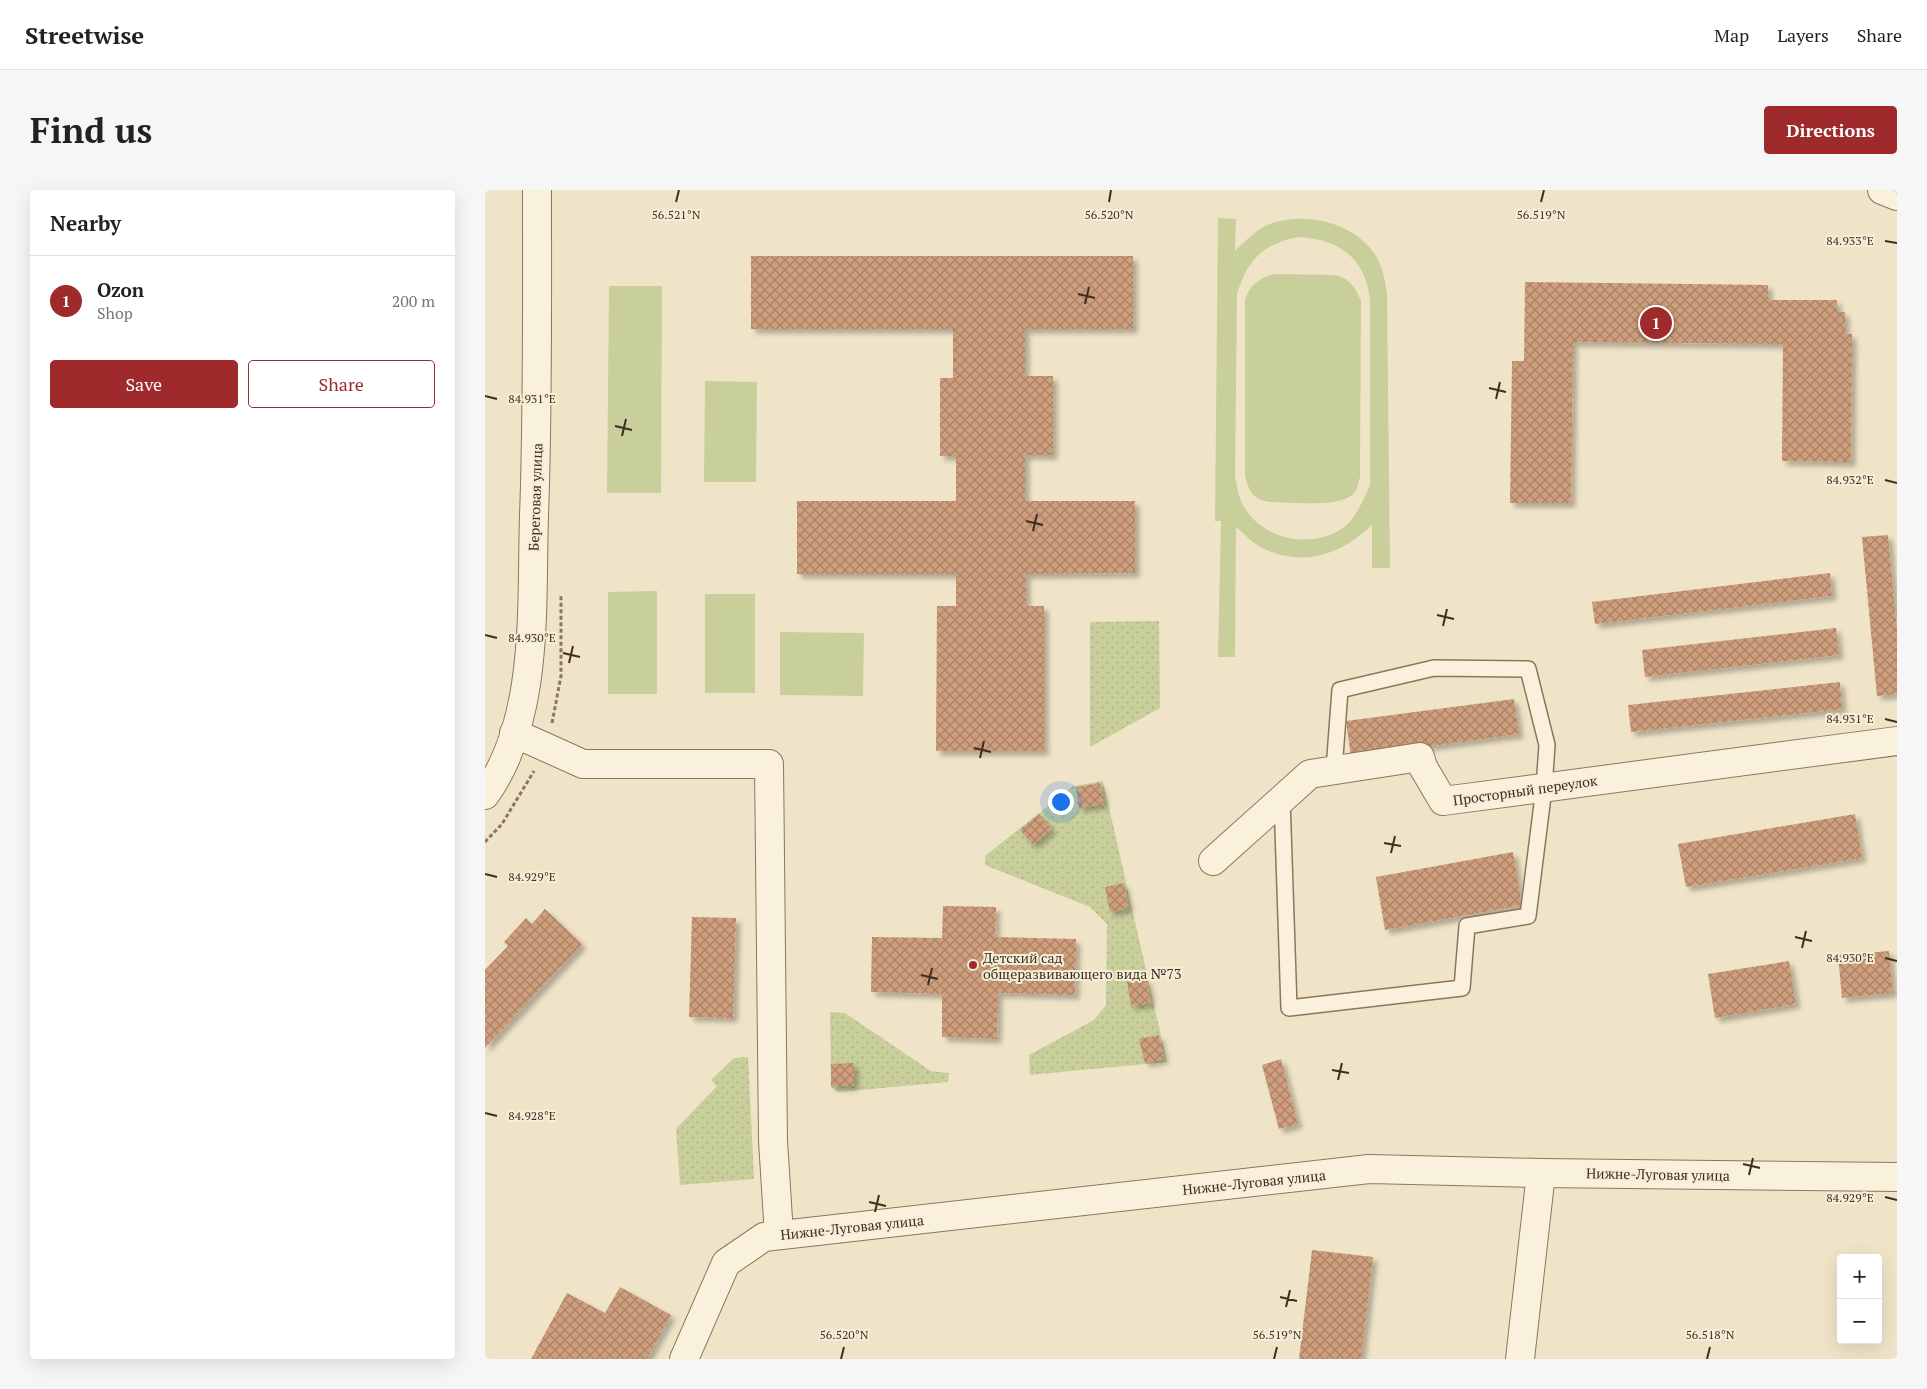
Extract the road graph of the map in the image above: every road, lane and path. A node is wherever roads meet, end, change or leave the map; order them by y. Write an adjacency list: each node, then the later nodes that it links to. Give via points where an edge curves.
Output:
1 (537, 190): 4 (street, Береговая улица, via 537,442 529,660 524,700)
2 (1883, 190): 3 (street)
3 (1897, 196)
4 (514, 733): 8 (street, Береговая улица, via 510,749); 13 (street, via 583,764 769,764 773,1140)
5 (1897, 741): 7 (street, Просторный переулок)
6 (1334, 770): 7 (street, Просторный переулок, via 1420,757 1443,801); 7 (lane, via 1340,690 1434,668 1528,669 1547,745); 9 (street, Просторный переулок, via 1310,774)
7 (1545, 788): 9 (lane, via 1528,916 1467,926 1462,988 1289,1008)
8 (485, 795)
9 (1282, 799): 10 (street, Просторный переулок)
10 (1213, 861)
11 (1541, 1173): 12 (street, Нижне-Луговая улица); 13 (street, Нижне-Луговая улица, via 1369,1168); 15 (street)
12 (1897, 1177)
13 (779, 1235): 14 (street, Нижне-Луговая улица, via 765,1237 726,1263)
14 (684, 1359)
15 (1520, 1359)

